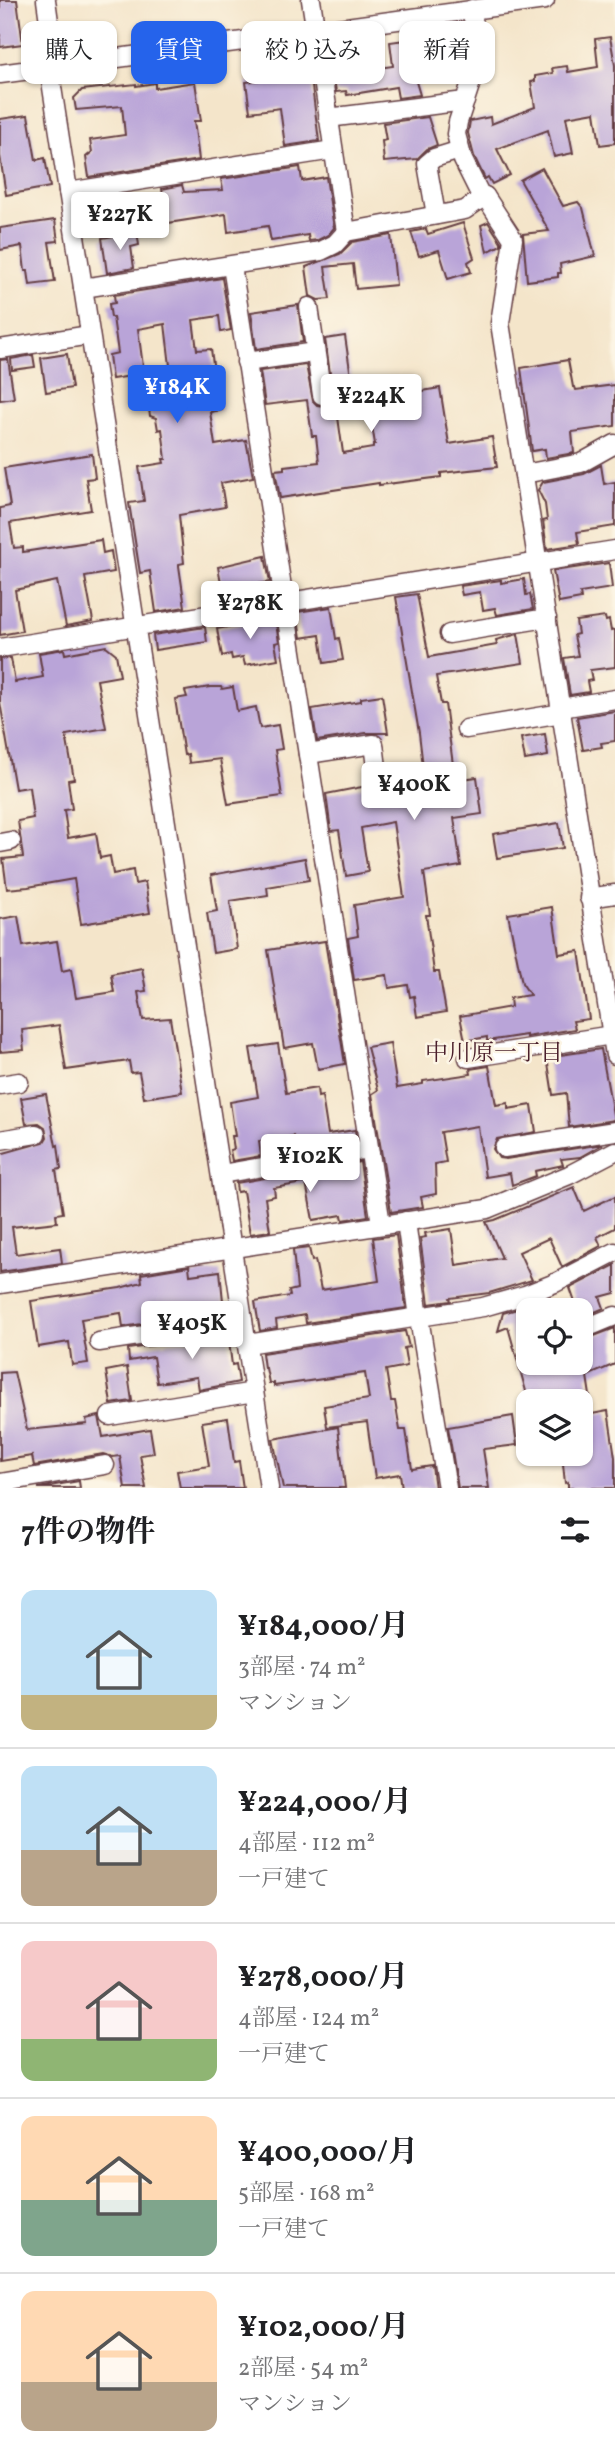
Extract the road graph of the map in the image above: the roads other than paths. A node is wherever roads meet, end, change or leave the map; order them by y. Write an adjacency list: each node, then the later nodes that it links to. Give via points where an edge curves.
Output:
1 (46, 0): 5 (street)
2 (311, 0): 6 (street)
3 (545, 0): 4 (street)
4 (469, 6): 7 (street); 14 (street, via 478,61)
5 (49, 21)
6 (313, 21)
7 (372, 21)
8 (241, 40): 9 (street)
9 (117, 58)
10 (21, 71): 11 (street)
11 (0, 74)
12 (51, 84): 18 (street)
13 (323, 84): 15 (street)
14 (465, 101): 15 (street); 17 (street, via 456,134)
15 (328, 118): 16 (street)
16 (334, 150): 18 (street); 21 (street)
17 (460, 150): 19 (street); 20 (street, via 427,164)
18 (68, 192): 23 (street)
19 (485, 197): 20 (street, via 465,210); 31 (street, via 513,239 500,323)
20 (436, 215): 21 (street)
21 (346, 232): 22 (street, via 321,251)
22 (232, 266): 23 (street); 28 (street)
23 (83, 288): 25 (street)
24 (309, 307): 27 (street)
25 (90, 335): 26 (street); 36 (street)
26 (0, 349)
27 (315, 352): 28 (street); 29 (street)
28 (246, 362): 34 (street)
29 (321, 395)
30 (615, 444): 31 (street, via 581,463)
31 (524, 474): 33 (street)
32 (615, 550): 33 (street)
33 (539, 562): 34 (street); 35 (street)
34 (285, 603): 36 (street); 42 (street)
35 (548, 618): 37 (street); 40 (street)
36 (136, 626): 38 (street); 57 (street)
37 (449, 634)
38 (0, 648)
39 (615, 699): 40 (street)
40 (561, 710): 41 (street); 45 (street)
41 (466, 729)
42 (308, 754): 43 (street, via 374,744); 55 (street)
43 (379, 775)
44 (615, 894): 45 (street)
45 (590, 898): 46 (street)
46 (612, 1035): 47 (street); 48 (street)
47 (615, 1055)
48 (468, 1058)
49 (19, 1082): 50 (street)
50 (0, 1085)
51 (615, 1130): 54 (street)
52 (36, 1134): 53 (street)
53 (0, 1140)
54 (504, 1148)
55 (369, 1149): 57 (street); 59 (street)
56 (615, 1151): 58 (street, via 488,1209)
57 (221, 1174): 60 (street)
58 (406, 1221): 59 (street); 64 (street)
59 (381, 1224): 60 (street)
60 (233, 1248): 62 (street); 65 (street)
61 (615, 1252): 64 (street, via 525,1295)
62 (0, 1284)
63 (615, 1316): 66 (street)
64 (419, 1318): 68 (street); 74 (street)
65 (243, 1320): 67 (street); 68 (street)
66 (593, 1325)
67 (99, 1342)
68 (247, 1344): 69 (street)
69 (254, 1392): 70 (street); 73 (street)
70 (110, 1416)
71 (104, 1465): 72 (street)
72 (0, 1483)
73 (268, 1488)
74 (447, 1488)

